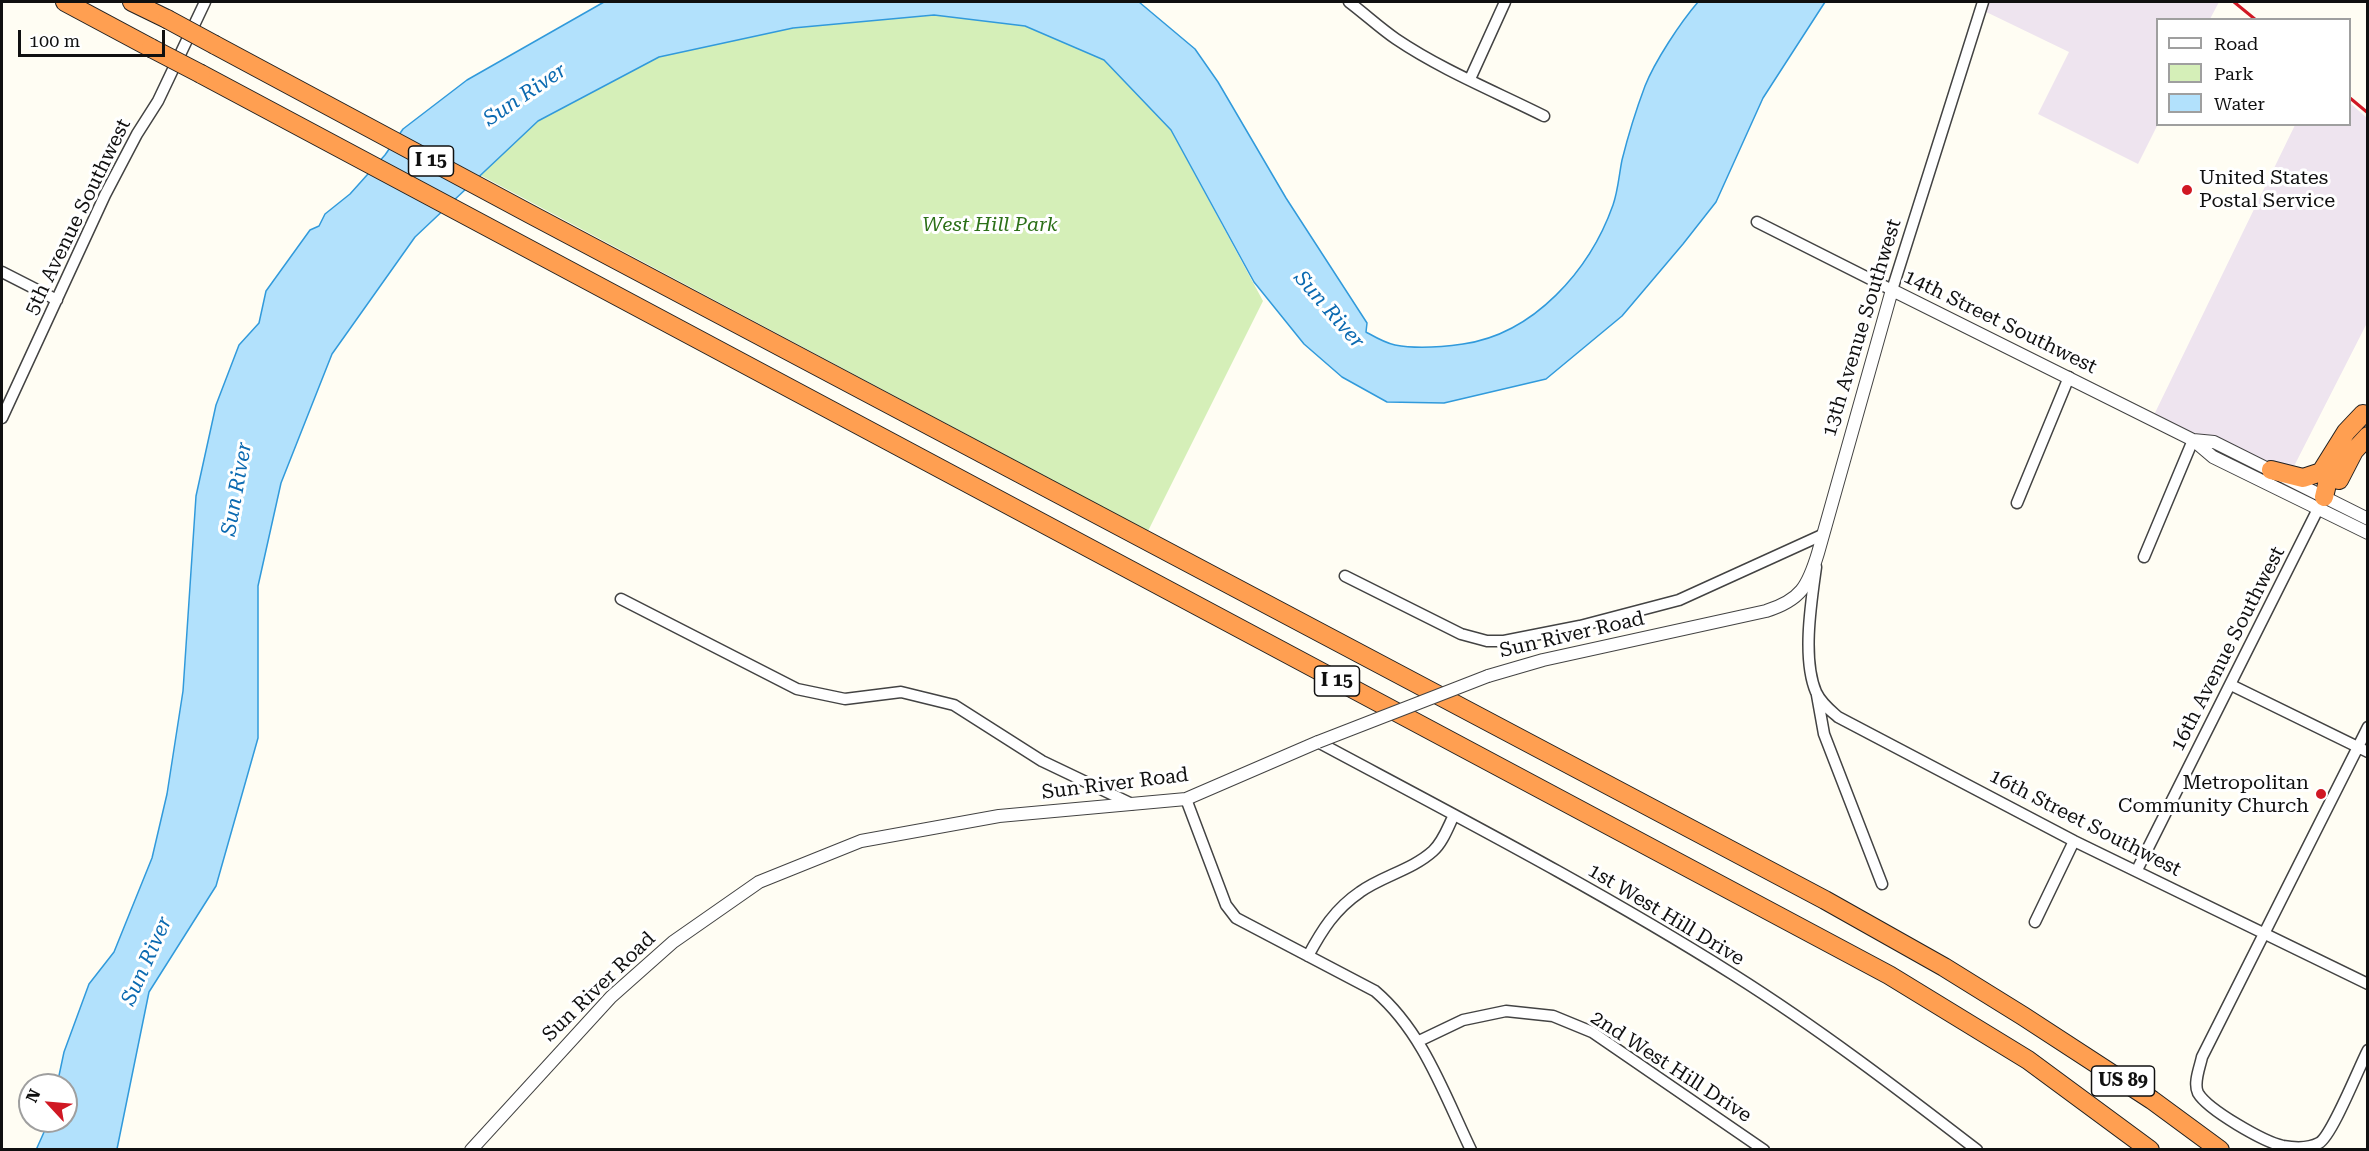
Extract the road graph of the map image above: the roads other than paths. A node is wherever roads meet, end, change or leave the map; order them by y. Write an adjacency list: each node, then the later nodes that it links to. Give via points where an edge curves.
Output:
1 (65, 2): 51 (highway, I 15, bridge, via 1889,975 2028,1060)
2 (132, 2): 44 (highway, I 15, bridge, via 1825,900)
3 (205, 2): 12 (street, 5th Avenue Southwest, via 158,101 105,195)
4 (1349, 2): 7 (street, via 1396,38 1456,74)
5 (1505, 2): 7 (street)
6 (1983, 2): 11 (street, 13th Avenue Southwest)
7 (1470, 78): 8 (street)
8 (1544, 116)
9 (1757, 222): 11 (street, 14th Street Southwest)
10 (2, 272): 12 (street)
11 (1892, 290): 13 (street, 14th Street Southwest); 23 (street, 13th Avenue Southwest)
12 (57, 300): 15 (street, 5th Avenue Southwest)
13 (2069, 377): 17 (street, 14th Street Southwest); 19 (street)
14 (2365, 410): 18 (highway, via 2321,472 2302,478); 20 (highway, via 2328,480)
15 (2, 417)
16 (2367, 436): 20 (highway)
17 (2193, 440): 18 (street, 14th Street Southwest, via 2214,442); 20 (street, 14th Street Southwest, via 2213,457); 25 (street)
18 (2271, 470): 20 (street, 14th Street Southwest)
19 (2017, 503)
20 (2321, 503): 21 (street, 14th Street Southwest); 22 (street, 14th Street Southwest); 29 (street, 16th Avenue Southwest)
21 (2367, 519)
22 (2367, 533)
23 (1822, 535): 24 (street, 13th Avenue Southwest); 26 (street, via 1678,600 1504,641 1461,634)
24 (1818, 553): 28 (street, 13th Avenue Southwest, via 1809,614); 32 (street, Sun River Road, bridge, via 1810,581 1784,605 1488,676)
25 (2144, 557)
26 (1345, 576)
27 (621, 599): 35 (street, via 797,689 845,699 901,692 954,705 1042,761)
28 (1810, 671): 30 (street, 16th Street Southwest)
29 (2231, 685): 33 (street); 38 (street, 16th Avenue Southwest)
30 (1816, 693): 37 (street, 16th Street Southwest, via 1838,717); 39 (street, via 1824,734)
31 (2367, 727): 33 (street)
32 (1318, 742): 34 (street, Sun River Road); 36 (street, 1st West Hill Drive)
33 (2362, 749): 41 (street)
34 (1186, 799): 35 (street, Sun River Road); 42 (street, via 1226,904 1236,918)
35 (1132, 804): 47 (street, Sun River Road, via 999,816 861,841 759,882 674,942 610,997)
36 (1454, 815): 42 (street, via 1433,850 1361,891 1338,909); 50 (street, 1st West Hill Drive, via 1633,913 1736,976 1859,1060)
37 (2074, 841): 38 (street, 16th Street Southwest); 40 (street)
38 (2138, 870): 41 (street, 16th Street Southwest)
39 (1882, 884)
40 (2035, 922)
41 (2264, 932): 43 (street, 16th Street Southwest); 46 (street, via 2202,1057 2197,1091 2208,1104 2245,1129 2281,1146 2307,1148 2321,1142 2332,1125)
42 (1308, 956): 45 (street, via 1375,991 1392,1005)
43 (2367, 984)
44 (2024, 1016): 52 (highway, I 15); 53 (highway, US 89)
45 (1419, 1041): 48 (street); 49 (street, 2nd West Hill Drive, via 1463,1020 1506,1011 1553,1016 1592,1032)
46 (2367, 1050)
47 (471, 1149)
48 (1471, 1149)
49 (1764, 1149)
50 (1977, 1149)
51 (2150, 1149)
52 (2201, 1149)
53 (2220, 1149)

